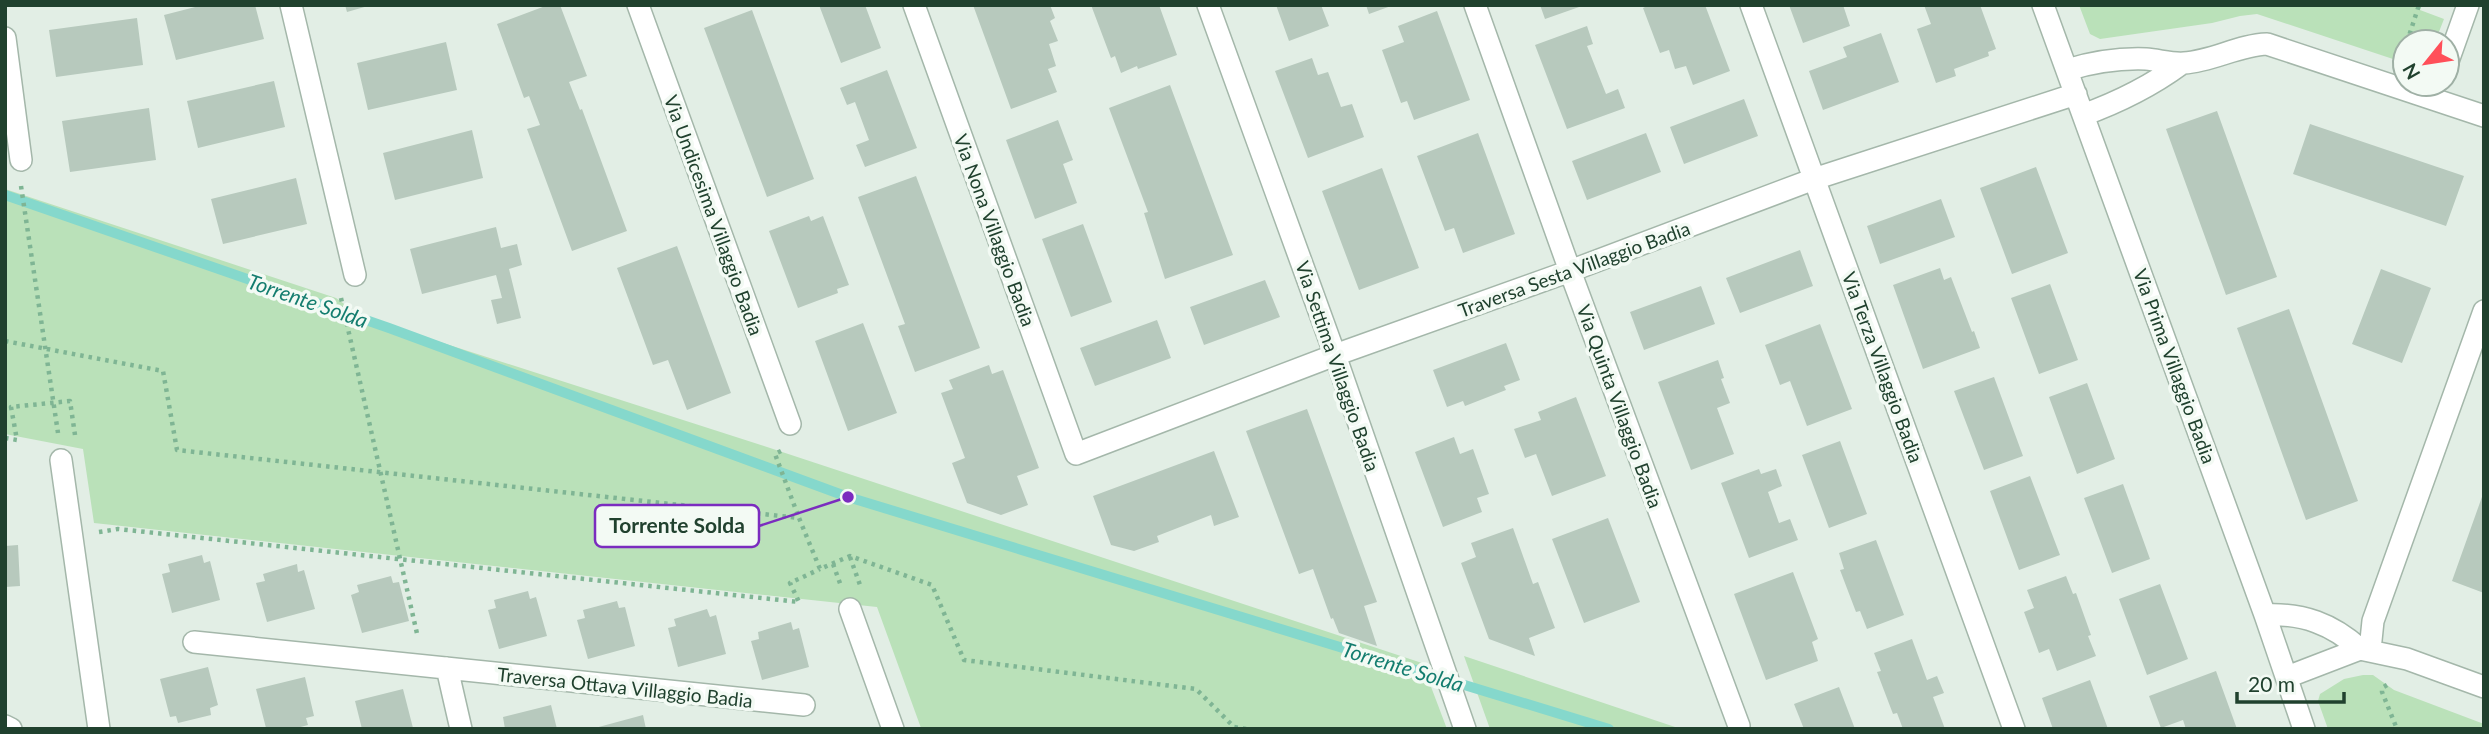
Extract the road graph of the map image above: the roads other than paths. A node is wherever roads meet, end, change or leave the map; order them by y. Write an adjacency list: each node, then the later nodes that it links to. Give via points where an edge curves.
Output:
1 (291, 5): 21 (street)
2 (638, 5): 24 (street, Via Undicesima Villaggio Badia)
3 (914, 5): 25 (street, Via Nona Villaggio Badia)
4 (1208, 5): 23 (street, Via Settima Villaggio Badia)
5 (1475, 5): 20 (street, Via Quinta Villaggio Badia)
6 (1751, 5): 19 (street, Via Terza Villaggio Badia)
7 (2043, 5): 12 (street, Via Prima Villaggio Badia)
8 (2468, 5): 9 (street)
9 (2460, 28)
10 (5, 38): 18 (street)
11 (2181, 64): 12 (street, via 2124,59); 13 (street, via 2267,44); 16 (street, via 2150,85)
12 (2067, 71): 14 (street, Via Prima Villaggio Badia)
13 (2391, 78)
14 (2076, 94): 16 (street, Via Prima Villaggio Badia); 19 (street, Traversa Sesta Villaggio Badia)
15 (2451, 98): 17 (street)
16 (2083, 116): 28 (street, Via Prima Villaggio Badia)
17 (2484, 116)
18 (21, 160)
19 (1814, 179): 20 (street, Traversa Sesta Villaggio Badia); 42 (street, Via Terza Villaggio Badia)
20 (1570, 271): 23 (street, Traversa Sesta Villaggio Badia); 36 (street, Via Quinta Villaggio Badia)
21 (355, 275)
22 (2484, 311): 30 (street)
23 (1335, 355): 25 (street, Traversa Sesta Villaggio Badia); 41 (street, Via Settima Villaggio Badia)
24 (790, 424)
25 (1076, 454)
26 (61, 460): 38 (street)
27 (850, 609): 40 (street)
28 (2265, 615): 30 (street, via 2311,619); 32 (street, Via Prima Villaggio Badia)
29 (194, 642): 31 (street, Traversa Ottava Villaggio Badia)
30 (2365, 650): 32 (street); 33 (street, via 2407,659)
31 (447, 668): 34 (street, Traversa Ottava Villaggio Badia); 39 (street)
32 (2287, 677): 43 (street, Via Prima Villaggio Badia)
33 (2484, 687)
34 (804, 705)
35 (5, 726): 37 (street)
36 (1739, 726)
37 (12, 729)
38 (99, 729)
39 (461, 729)
40 (893, 729)
41 (1465, 729)
42 (2014, 729)
43 (2304, 729)

